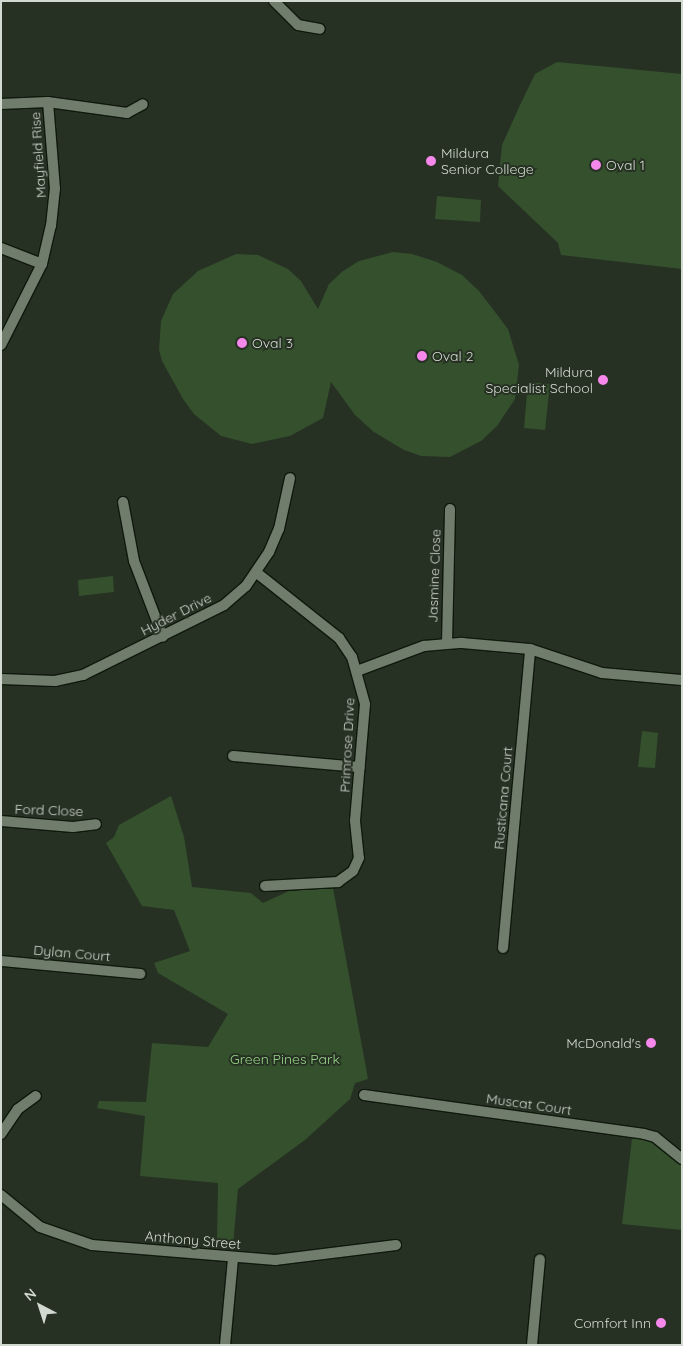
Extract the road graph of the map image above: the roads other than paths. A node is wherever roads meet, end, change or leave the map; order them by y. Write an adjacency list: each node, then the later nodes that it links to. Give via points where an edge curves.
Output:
1 (274, 1): 2 (street, via 298,25)
2 (320, 29)
3 (48, 102): 4 (street); 5 (street, via 127,113); 7 (street, Mayfield Rise, via 55,200)
4 (1, 104)
5 (143, 104)
6 (1, 248): 7 (street)
7 (42, 264): 8 (street, Mayfield Rise)
8 (1, 345)
9 (290, 478): 12 (street, Hyder Drive, via 279,529)
10 (123, 502): 13 (street, via 134,561)
11 (450, 509): 14 (street, Jasmine Close)
12 (257, 573): 13 (street, Hyder Drive, via 224,605); 16 (street, Primrose Drive, via 331,630 346,647)
13 (163, 637): 17 (street, Hyder Drive, via 98,669 69,679 44,682)
14 (447, 643): 15 (street); 16 (street, via 424,646)
15 (530, 649): 18 (street, via 596,672); 24 (street, Rusticana Court)
16 (357, 671): 20 (street, Primrose Drive, via 365,704)
17 (1, 679)
18 (682, 680)
19 (233, 756): 20 (street)
20 (360, 767): 23 (street, Primrose Drive, via 355,821 358,858 349,876 338,882)
21 (1, 821): 22 (street, Ford Close, via 73,827)
22 (96, 824)
23 (265, 886)
24 (502, 948)
25 (1, 961): 26 (street, Dylan Court)
26 (140, 974)
27 (364, 1095): 30 (street, Muscat Court, via 644,1134)
28 (36, 1096): 29 (street, via 18,1109)
29 (1, 1134)
30 (682, 1158)
31 (1, 1195): 33 (street, Anthony Street, via 28,1219 73,1241)
32 (396, 1245): 33 (street, Anthony Street, via 297,1259)
33 (233, 1258): 35 (street)
34 (540, 1259): 36 (street)
35 (225, 1345)
36 (532, 1345)

